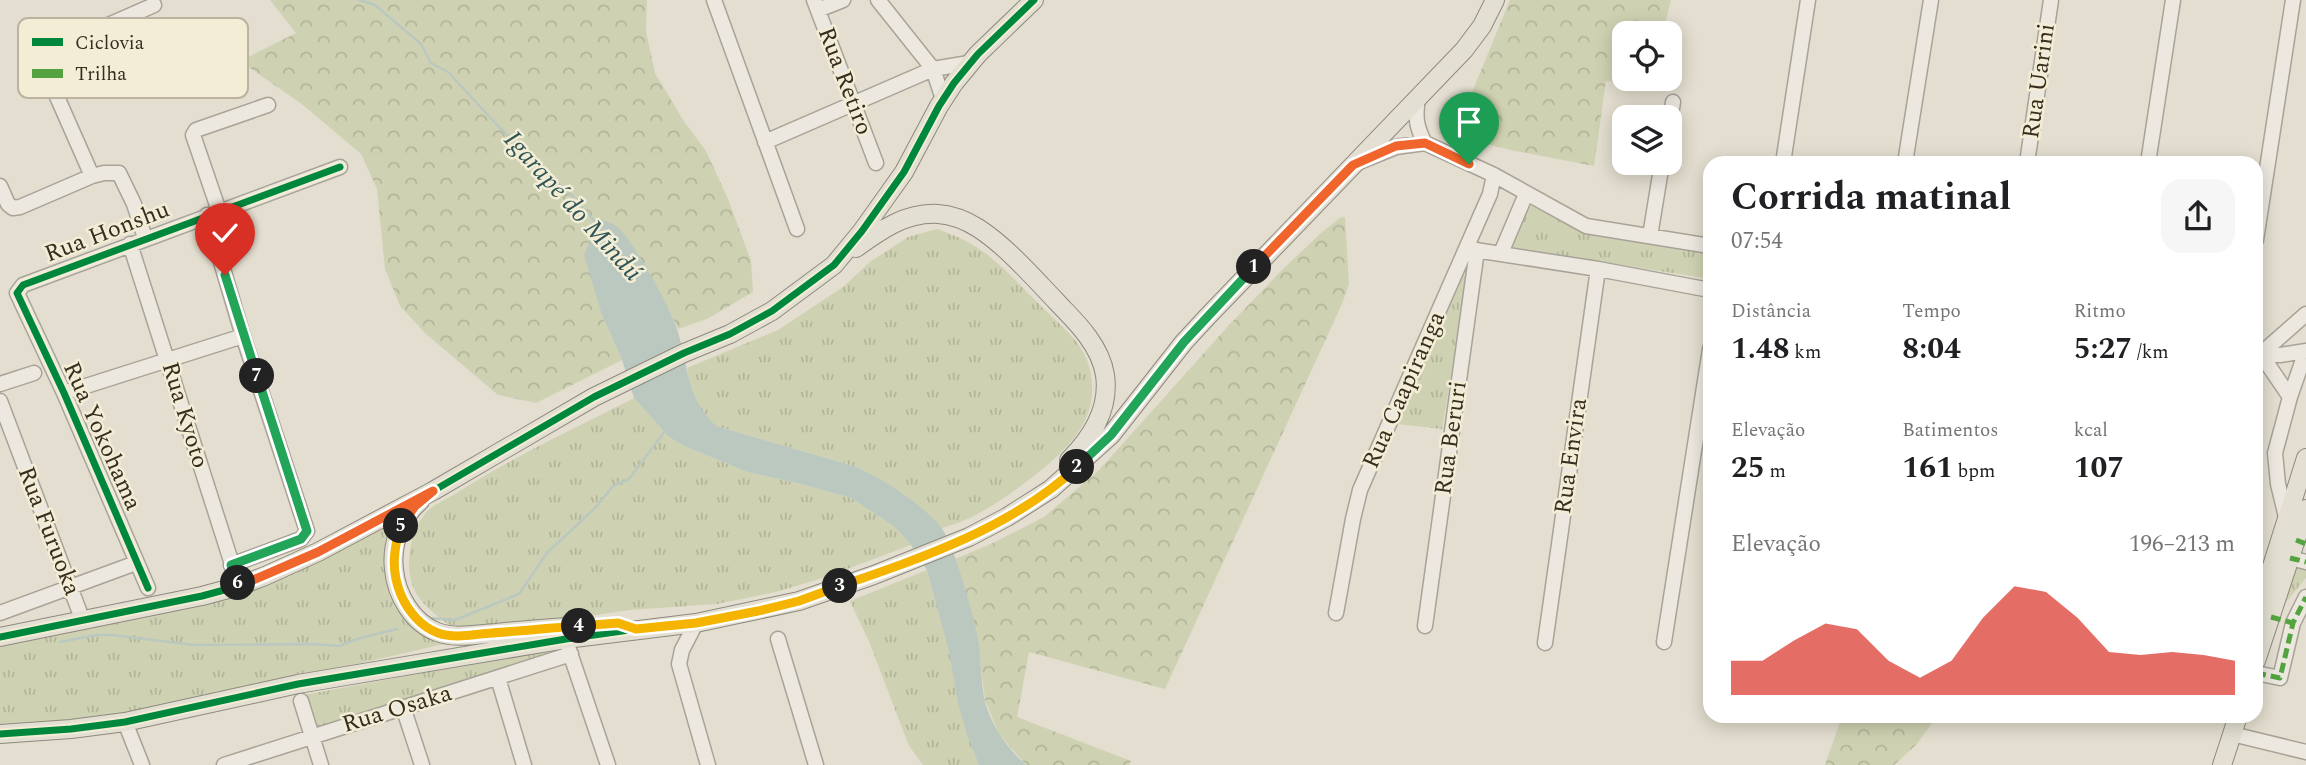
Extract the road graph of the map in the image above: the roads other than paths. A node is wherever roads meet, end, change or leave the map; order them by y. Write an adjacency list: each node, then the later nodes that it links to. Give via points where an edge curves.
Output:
1 (714, 0): 23 (street)
2 (843, 0): 12 (street)
3 (878, 0): 15 (street)
4 (1034, 0): 14 (main road)
5 (1495, 0): 17 (main road, via 1464,50)
6 (1808, 0): 25 (street)
7 (1931, 0): 26 (street)
8 (2051, 0): 27 (street, Rua Uarini)
9 (2173, 0): 28 (street)
10 (2293, 0): 38 (street)
11 (154, 5): 13 (street)
12 (816, 5): 20 (street, Rua Retiro)
13 (124, 18)
14 (969, 63): 15 (street); 18 (main road)
15 (933, 69): 18 (street); 20 (street)
16 (58, 98): 34 (street)
17 (1418, 98): 24 (street, via 1415,115); 30 (main road)
18 (943, 99): 47 (main road, via 883,204)
19 (1673, 102): 22 (street)
20 (853, 104): 23 (street); 29 (street, Rua Retiro)
21 (268, 105): 39 (street, via 196,130 193,135)
22 (1673, 105)
23 (765, 142): 40 (street)
24 (1425, 143): 30 (street, via 1396,146); 32 (street)
25 (1784, 156)
26 (1906, 156)
27 (2029, 156)
28 (2149, 156)
29 (876, 163)
30 (1353, 165): 67 (main road, via 1184,342 1111,435 1051,489)
31 (340, 167): 39 (street, Rua Honshu)
32 (1493, 175): 36 (street); 37 (street, Rua Caapiranga)
33 (1660, 175): 41 (street)
34 (92, 176): 35 (street, via 13,208); 42 (street, via 115,172 122,176)
35 (0, 186)
36 (1524, 193): 37 (street, via 1500,187); 41 (street, via 1586,226); 46 (street)
37 (1490, 194): 45 (street, Rua Caapiranga)
38 (2263, 195)
39 (213, 213): 42 (street, Rua Honshu); 52 (street)
40 (797, 229)
41 (1650, 236): 44 (street)
42 (145, 238): 43 (street, Rua Honshu)
43 (130, 244): 50 (street, Rua Honshu, via 23,285 17,293); 57 (street, Rua Kyoto)
44 (1703, 245)
45 (1472, 250): 46 (street); 77 (street, Rua Caapiranga, via 1360,490); 82 (street, Rua Beruri)
46 (1501, 253): 48 (street)
47 (834, 265): 65 (main road, via 772,312 594,397); 67 (main road, via 899,221 921,215 952,217 980,229 1026,269 1088,336 1105,375 1099,419 1084,445)
48 (1598, 269): 49 (street); 87 (street, Rua Envira)
49 (1703, 289)
50 (19, 300): 60 (street, Rua Yokohama)
51 (2306, 314): 53 (street)
52 (243, 336): 57 (street); 71 (street, via 307,531 301,539)
53 (2263, 347)
54 (2306, 351): 55 (street); 62 (street)
55 (2263, 353)
56 (2263, 360): 62 (street)
57 (168, 361): 60 (street); 71 (street, Rua Kyoto)
58 (34, 373): 59 (street)
59 (0, 384)
60 (64, 393): 70 (street, Rua Yokohama)
61 (1703, 394): 86 (street)
62 (2290, 397): 68 (street, via 2275,453)
63 (0, 401): 73 (street, Rua Furuoka)
64 (2306, 458): 68 (main road)
65 (433, 491): 72 (main road, via 318,552); 83 (main road, via 402,524 394,569 403,600 428,628 460,636 618,623)
66 (2306, 509): 69 (main road)
67 (1006, 517): 80 (main road, via 969,537 799,601)
68 (2287, 517): 78 (main road)
69 (2299, 551): 78 (main road)
70 (136, 563): 73 (street); 74 (street, Rua Yokohama)
71 (231, 565): 72 (street, Rua Kyoto)
72 (239, 586): 79 (main road)
73 (71, 588): 76 (street); 79 (street, Rua Furuoka)
74 (148, 588)
75 (2306, 597): 81 (street)
76 (0, 613)
77 (1336, 613)
78 (2263, 617): 81 (street)
79 (83, 621): 84 (main road)
80 (696, 623): 83 (main road); 106 (street, via 679,664)
81 (2293, 623): 89 (street, via 2280,678)
82 (1425, 626)
83 (636, 629): 88 (main road)
84 (0, 637)
85 (778, 639): 107 (street)
86 (1664, 642)
87 (1545, 643)
88 (568, 646): 90 (street, Rua Osaka); 93 (main road, via 298,684); 105 (street)
89 (2263, 674)
90 (498, 678): 92 (street, Rua Osaka); 104 (street)
91 (301, 701): 98 (street)
92 (403, 707): 98 (street, Rua Osaka); 103 (street)
93 (125, 722): 96 (main road); 101 (street)
94 (2223, 723): 108 (main road)
95 (2236, 723): 97 (main road)
96 (0, 734)
97 (2232, 734): 99 (street); 109 (main road)
98 (311, 736): 100 (street, Rua Osaka); 102 (street)
99 (2306, 752)
100 (229, 764)
101 (142, 765)
102 (320, 765)
103 (422, 765)
104 (524, 765)
105 (608, 765)
106 (708, 765)
107 (816, 765)
108 (2211, 765)
109 (2222, 765)

